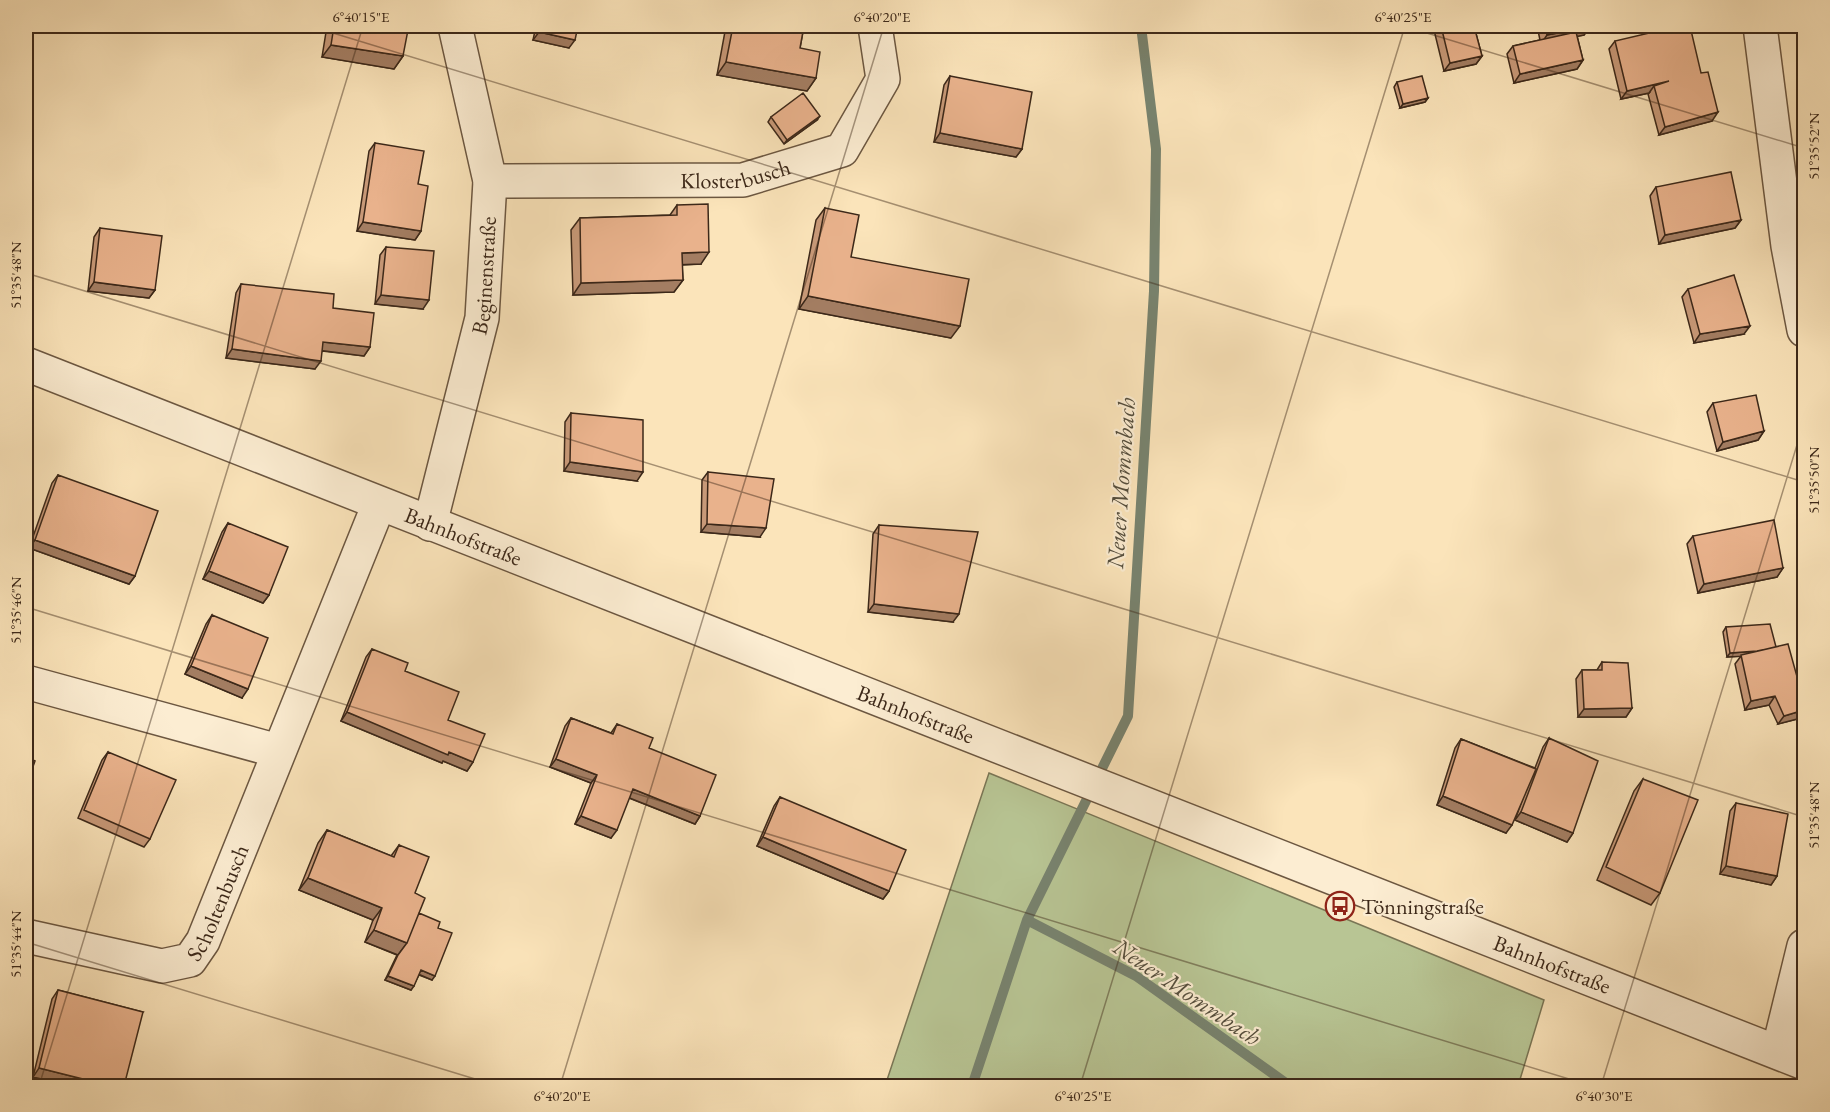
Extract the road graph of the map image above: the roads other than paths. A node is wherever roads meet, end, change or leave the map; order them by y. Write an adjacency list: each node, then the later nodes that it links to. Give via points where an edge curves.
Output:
1 (455, 26): 4 (street, Beginenstraße)
2 (875, 26): 4 (street, Klosterbusch, via 884,79 842,150 743,180)
3 (1760, 26): 5 (street, via 1788,246)
4 (490, 181): 8 (street, Beginenstraße, via 482,318)
5 (1804, 330)
6 (26, 364): 7 (street, Bahnhofstraße)
7 (379, 504): 8 (street, Bahnhofstraße); 10 (street, Scholtenbusch)
8 (430, 524): 13 (street, Bahnhofstraße)
9 (26, 682): 10 (street)
10 (278, 752): 11 (street, Scholtenbusch, via 203,941 190,960 162,966)
11 (26, 936)
12 (1804, 946): 13 (street)
13 (1791, 1058)

